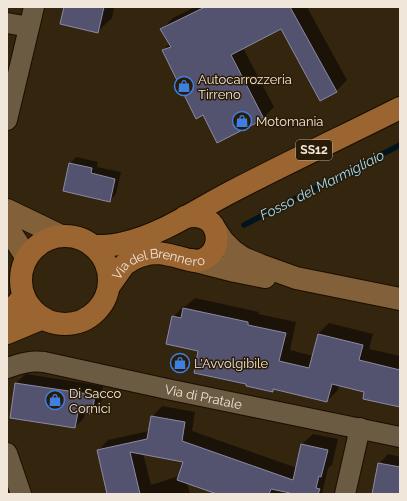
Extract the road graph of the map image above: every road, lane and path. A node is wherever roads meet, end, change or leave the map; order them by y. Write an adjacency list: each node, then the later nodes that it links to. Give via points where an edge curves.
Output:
1 (34, 7): 3 (street)
2 (7, 23): 3 (street)
3 (29, 27): 5 (street)
4 (400, 108): 6 (main road, SS12)
5 (7, 120)
6 (229, 193): 8 (main road); 10 (main road, Via del Brennero, via 220,208)
7 (7, 210): 11 (main road)
8 (185, 217): 10 (main road, via 204,217); 12 (main road, via 151,235 115,245)
9 (7, 227): 13 (main road)
10 (215, 229): 14 (main road, Via del Brennero, via 217,241 212,252 203,259); 15 (main road, via 225,243 243,258)
11 (61, 236): 12 (main road, via 78,238); 13 (main road, via 41,243)
12 (94, 246): 16 (main road, via 107,266)
13 (27, 258): 17 (main road, via 21,278)
14 (192, 260): 15 (main road, via 260,276); 16 (main road, Via del Brennero, via 159,253 139,257 124,264)
15 (296, 278): 18 (main road)
16 (109, 286): 20 (main road, via 100,306 83,320 64,324)
17 (24, 296): 19 (main road); 20 (main road)
18 (400, 299)
19 (7, 315)
20 (43, 318): 21 (main road)
21 (7, 333)
22 (7, 368): 23 (street, Via di Pratale, via 28,362 44,362)
23 (360, 428): 24 (street, Via di Pratale); 27 (street)
24 (400, 437)
25 (7, 452): 26 (street)
26 (21, 494)
27 (345, 494)

